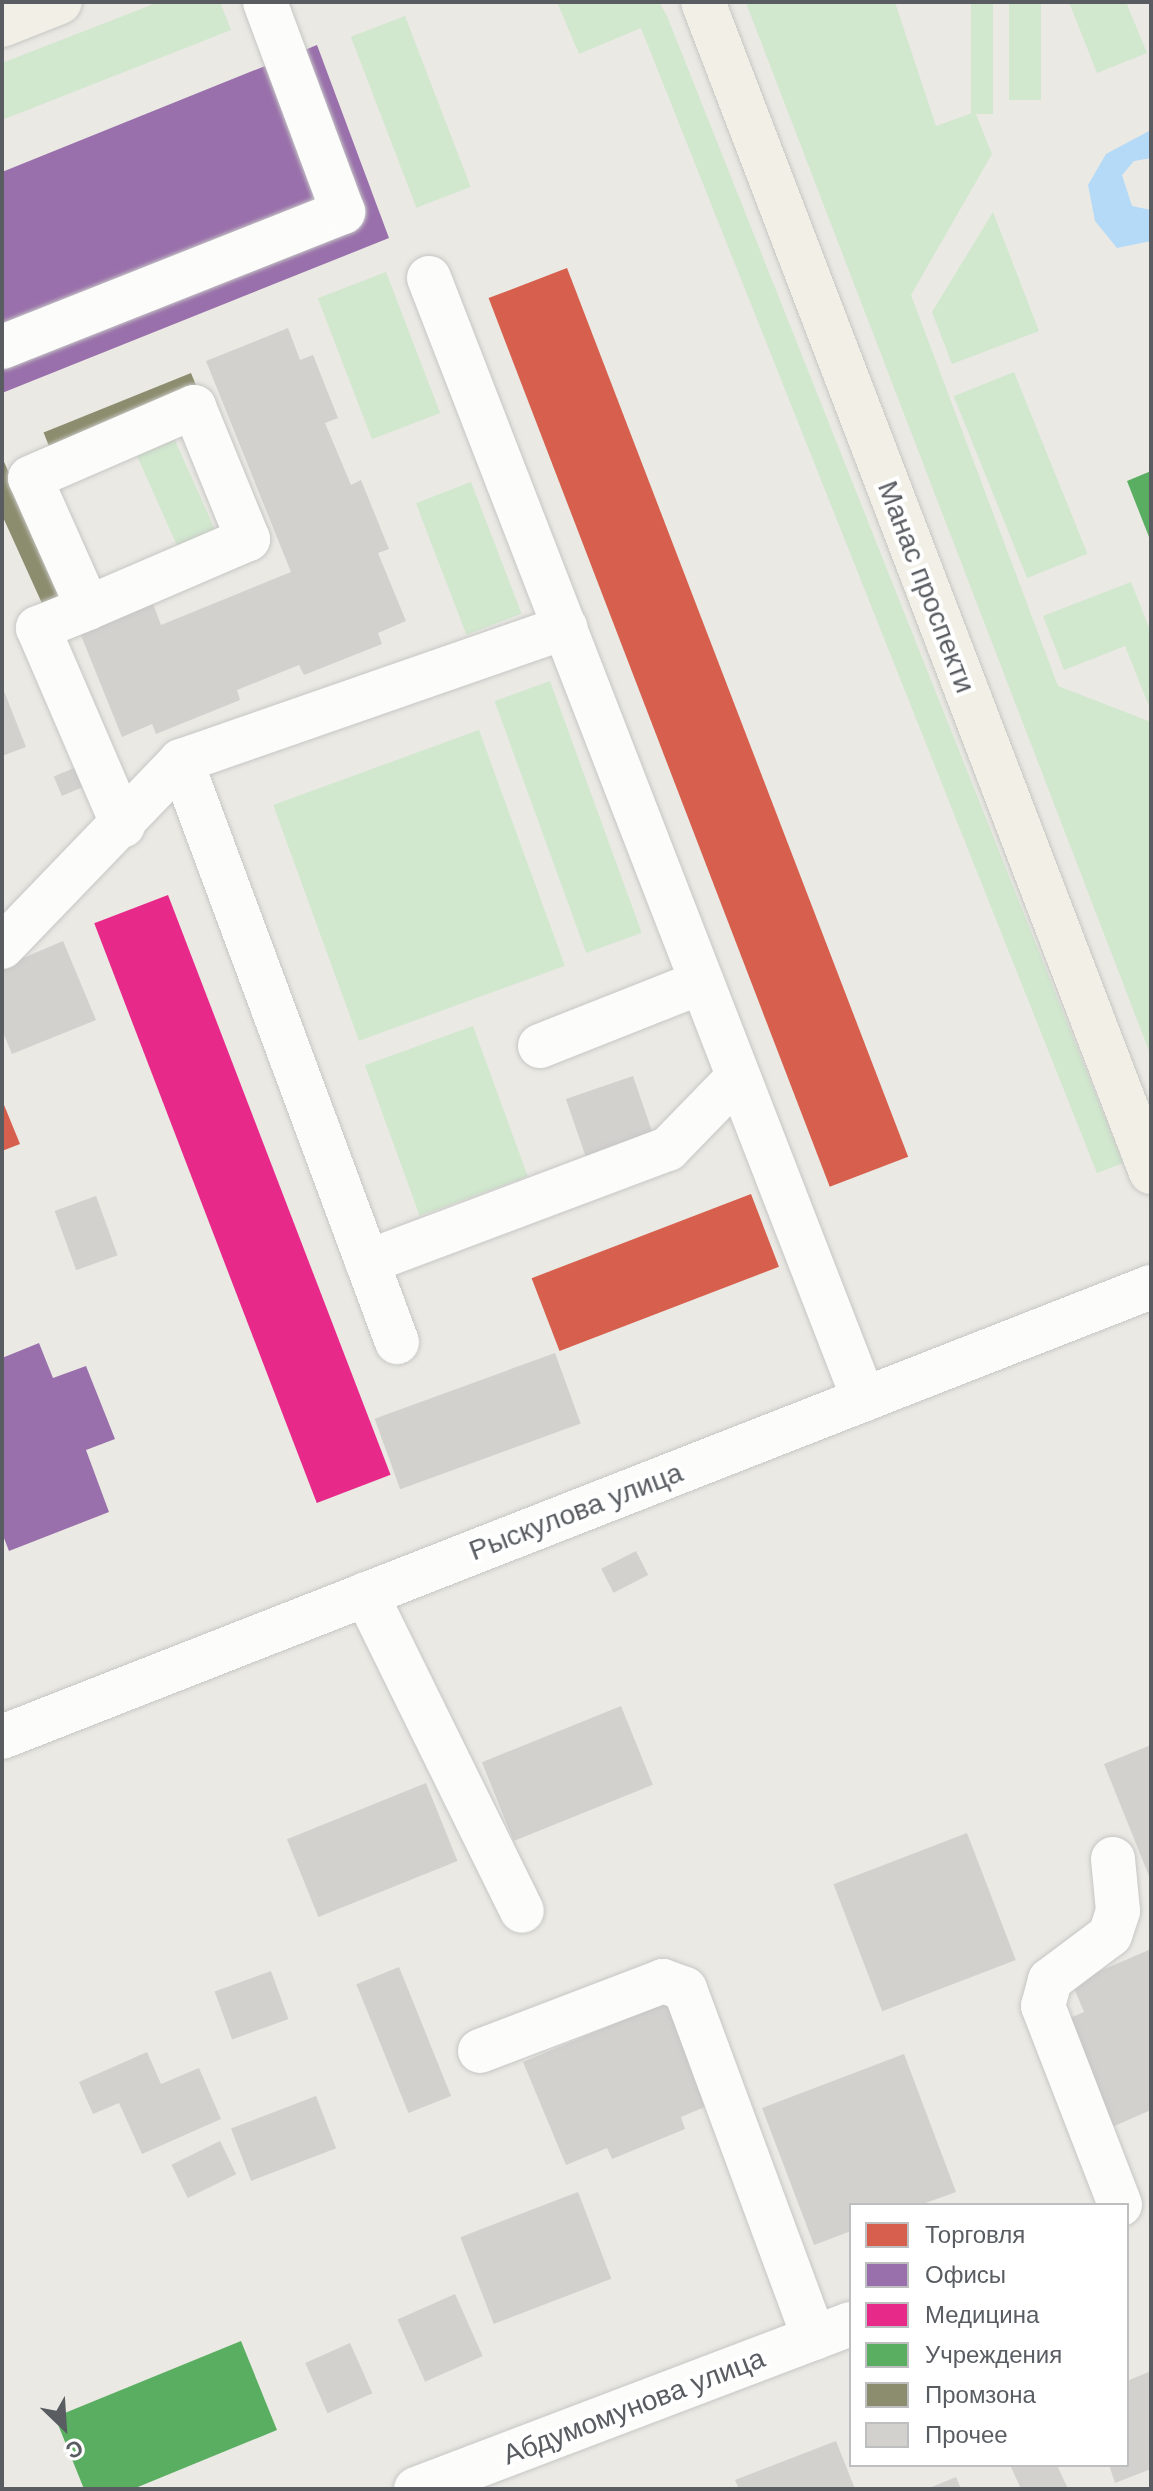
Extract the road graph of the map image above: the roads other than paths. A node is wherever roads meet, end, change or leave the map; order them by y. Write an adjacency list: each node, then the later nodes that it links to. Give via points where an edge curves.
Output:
1 (60, 2): 4 (main road)
2 (265, 2): 6 (street, via 343,212)
3 (703, 2): 15 (main road, Манас проспекти)
4 (2, 25)
5 (429, 278): 8 (street)
6 (2, 347)
7 (88, 608): 7 (street, via 248,539 194,407 30,478); 10 (street, via 38,628)
8 (565, 627): 9 (street); 12 (street)
9 (181, 761): 10 (street); 16 (street)
10 (123, 825): 11 (street)
11 (2, 947)
12 (702, 982): 13 (street); 14 (street)
13 (540, 1046)
14 (738, 1077): 16 (street, via 668,1149); 19 (street)
15 (1151, 1172)
16 (367, 1262): 18 (street)
17 (1151, 1287): 19 (street, Рыскулова улица)
18 (397, 1342)
19 (864, 1400): 20 (street, Рыскулова улица)
20 (366, 1594): 21 (street, Рыскулова улица); 23 (street)
21 (2, 1737)
22 (1113, 1859): 25 (street, via 1118,1911 1110,1935 1050,1980 1043,2006)
23 (522, 1911)
24 (480, 2051): 28 (street, via 663,1981 685,1989)
25 (1119, 2203)
26 (1151, 2210): 27 (street)
27 (1129, 2218)
28 (832, 2331): 29 (street, Абдумомунова улица)
29 (416, 2489)

